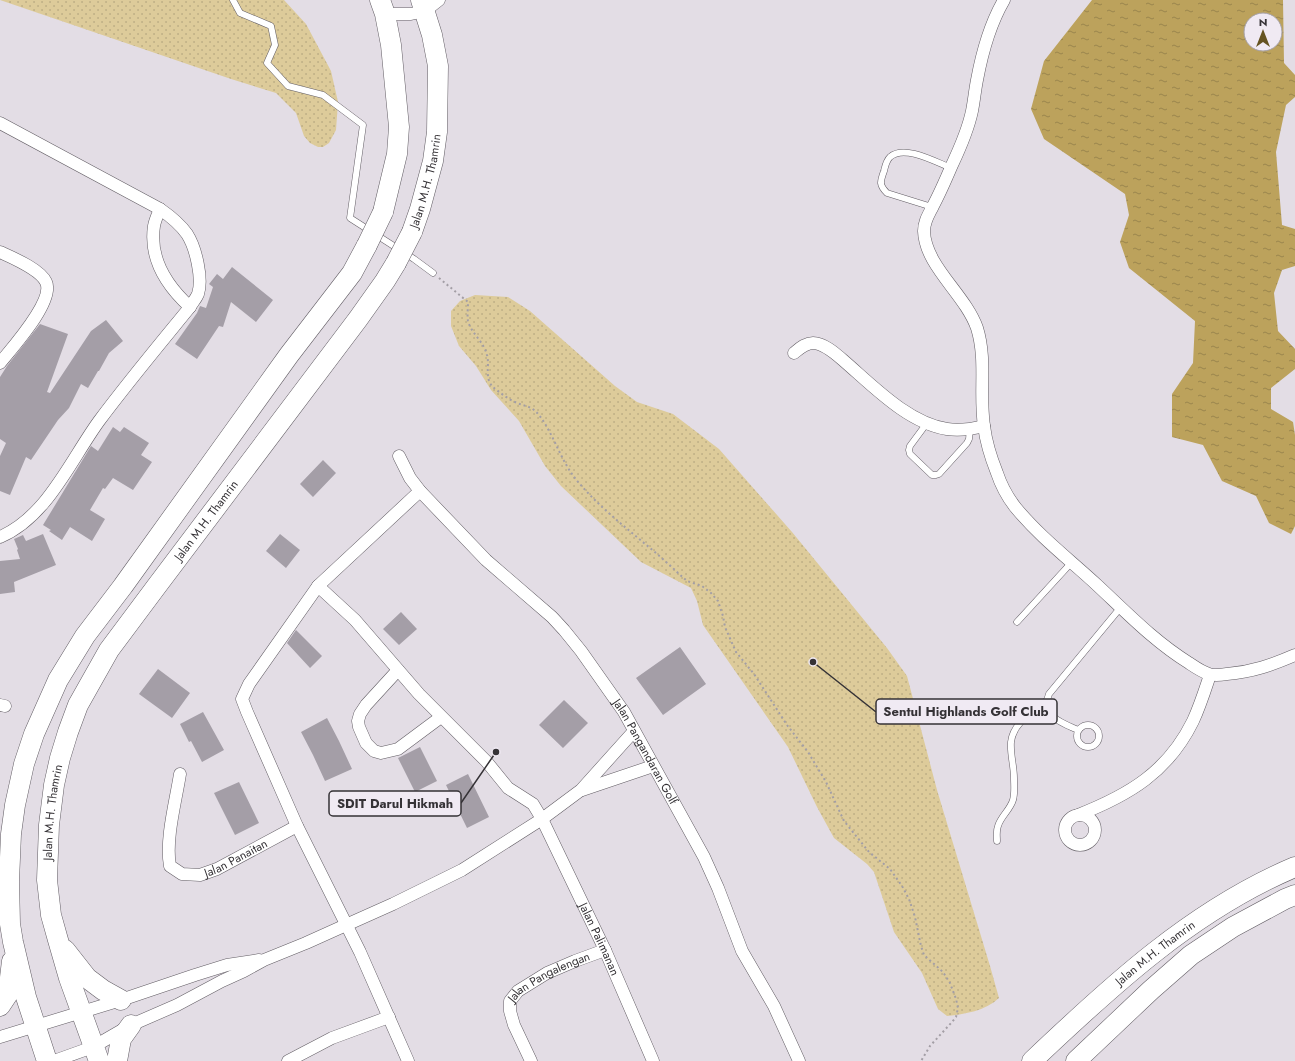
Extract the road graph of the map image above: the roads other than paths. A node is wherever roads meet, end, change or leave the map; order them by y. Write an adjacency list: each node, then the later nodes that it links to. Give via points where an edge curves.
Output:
1 (233, 0): 10 (lane, via 240,13 271,26 275,45 267,63 288,86 323,95 363,125 350,218)
2 (1004, 0): 6 (street, via 988,38 972,112)
3 (428, 4): 4 (street, via 411,14); 41 (main road, Jalan M.H. Thamrin, bridge, via 438,66 437,132 433,161 412,232 385,281 358,319 109,650 78,705 60,758 49,825 47,880 51,915)
4 (383, 7): 42 (main road, bridge, via 395,80 399,127 397,154 383,212 352,273 289,355 85,636 58,680 34,734 15,804 9,881)
5 (0, 123): 8 (street)
6 (951, 168): 7 (street); 7 (lane, via 910,152 890,156 881,179 883,190)
7 (932, 207): 15 (street, via 926,218 924,231 932,257 963,301 977,329 983,372)
8 (160, 209): 11 (street, via 154,226 155,253 160,269 179,297); 11 (street, via 175,220 187,235 197,263 200,279 198,295)
9 (0, 252): 13 (street, via 37,272 45,280 48,288 41,309)
10 (433, 273)
11 (190, 307): 19 (street, via 98,423 46,501 29,519)
12 (794, 353): 14 (street, via 803,346 813,343 829,348 901,410)
13 (0, 363)
14 (927, 423): 16 (street, via 948,429); 16 (lane, via 909,450 932,475 939,474 967,443)
15 (984, 426): 16 (street); 20 (street, via 997,475 1015,506)
16 (970, 429)
17 (399, 456): 18 (street, Jalan Pangandaran Golf)
18 (420, 491): 21 (street); 30 (street, Jalan Pangandaran Golf, via 486,560 564,630 612,695)
19 (0, 537)
20 (1072, 562): 22 (street); 23 (lane)
21 (318, 586): 25 (street, Jalan Palimanan, via 355,620); 36 (street, via 249,684 242,699)
22 (1121, 607): 26 (street, via 1148,634 1179,657); 27 (lane, via 1049,694)
23 (1017, 622)
24 (1295, 655): 26 (street, via 1272,666 1253,671)
25 (398, 670): 28 (street, Jalan Palimanan); 28 (street, via 360,714 359,728 374,751 381,753 398,750)
26 (1210, 675): 34 (street, via 1193,721 1180,743 1162,765 1132,789)
27 (1046, 701): 29 (lane, via 1049,713 1055,719); 37 (lane, via 1023,720 1013,735 1011,742 1014,799 998,825)
28 (441, 717): 35 (street, Jalan Palimanan, via 486,761 508,788 533,804)
29 (1078, 730)
30 (634, 731): 31 (street, Jalan Pangandaran Golf); 33 (street)
31 (653, 766): 33 (street); 60 (street, Jalan Pangandaran Golf, via 704,857 742,951 774,1006)
32 (180, 774): 36 (street, Jalan Panaitan, via 168,855 170,866 182,874 200,875 216,869)
33 (581, 790): 35 (street)
34 (1078, 815)
35 (542, 819): 40 (street, via 462,870); 43 (street, Jalan Palimanan)
36 (297, 826): 40 (street)
37 (997, 841)
38 (1295, 866): 61 (main road, Jalan M.H. Thamrin, via 1234,897 1183,929 1135,967)
39 (1295, 895): 62 (main road, Jalan M.H. Thamrin, via 1232,927 1191,955)
40 (346, 925): 44 (street); 48 (street)
41 (58, 940): 45 (main road, via 87,978); 47 (main road, Jalan M.H. Thamrin)
42 (13, 942): 46 (main road, via 8,994); 50 (main road)
43 (605, 950): 58 (street, Jalan Pangalengan, via 547,973 518,992 510,1001 514,1025); 59 (street, Jalan Palimanan)
44 (264, 960): 45 (street, via 227,965); 49 (street, via 177,1005)
45 (122, 1000): 47 (street)
46 (0, 1006)
47 (81, 1012): 50 (street); 52 (main road, Jalan M.H. Thamrin)
48 (389, 1017): 56 (street, via 332,1038); 57 (street)
49 (131, 1025): 52 (street); 55 (main road, via 121,1039)
50 (35, 1026): 51 (street); 53 (main road)
51 (0, 1037)
52 (96, 1054): 54 (street)
53 (47, 1061)
54 (54, 1061)
55 (117, 1061)
56 (290, 1061)
57 (408, 1061)
58 (531, 1061)
59 (654, 1061)
60 (800, 1061)
61 (1032, 1061)
62 (1076, 1061)

